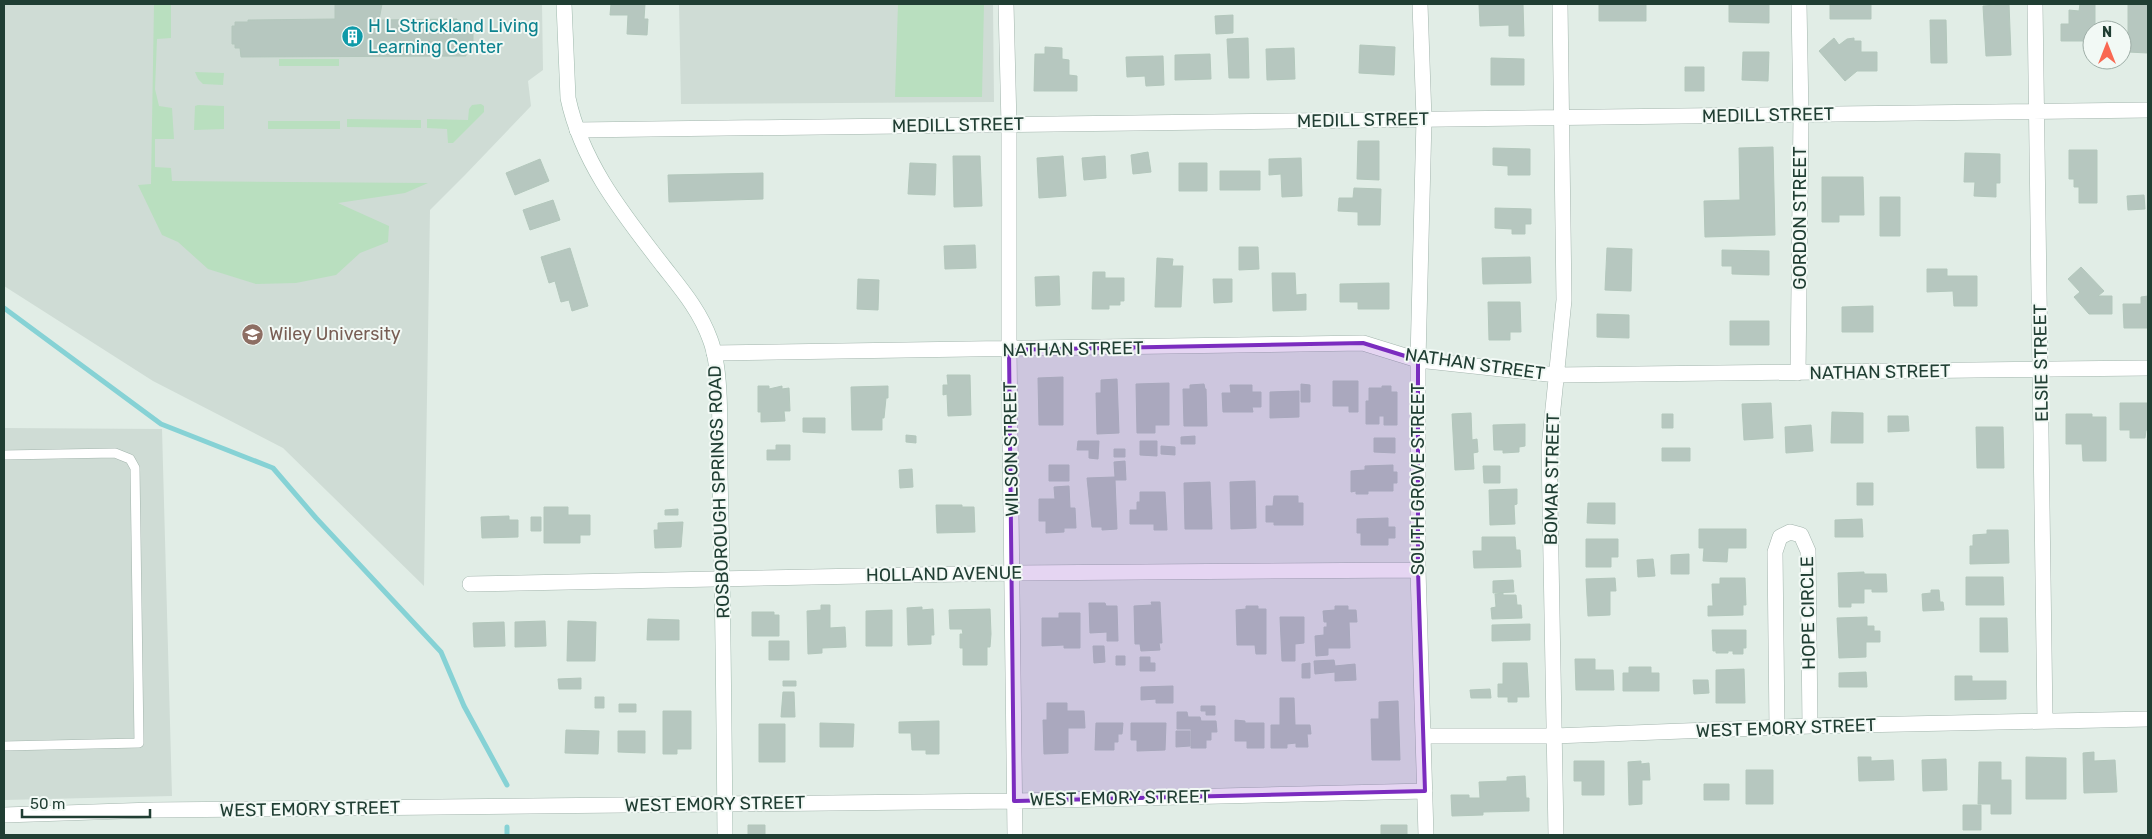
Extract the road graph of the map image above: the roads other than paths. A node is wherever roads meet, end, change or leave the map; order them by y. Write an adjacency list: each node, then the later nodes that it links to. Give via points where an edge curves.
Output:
1 (564, 4): 13 (street, ROSBOROUGH SPRINGS ROAD, via 566,79)
2 (1006, 4): 12 (street, WILSON STREET)
3 (1420, 4): 11 (street, SOUTH GROVE STREET)
4 (1560, 4): 10 (street, BOMAR STREET)
5 (1799, 4): 9 (street, GORDON STREET)
6 (2035, 4): 8 (street, ELSIE STREET)
7 (2148, 110): 8 (street, MEDILL STREET)
8 (2036, 112): 9 (street, MEDILL STREET); 18 (street, ELSIE STREET)
9 (1801, 115): 10 (street, MEDILL STREET); 19 (street, GORDON STREET)
10 (1562, 117): 11 (street, MEDILL STREET); 20 (street, BOMAR STREET, via 1564,300)
11 (1424, 119): 12 (street, MEDILL STREET); 16 (street, SOUTH GROVE STREET)
12 (1009, 124): 13 (street, MEDILL STREET); 14 (street, WILSON STREET)
13 (577, 130): 15 (street, ROSBOROUGH SPRINGS ROAD, via 610,196 698,312)
14 (1009, 350): 15 (street, NATHAN STREET); 16 (street, NATHAN STREET, via 1363,343); 23 (street, WILSON STREET)
15 (714, 353): 24 (street, ROSBOROUGH SPRINGS ROAD, via 718,390)
16 (1418, 360): 20 (street, NATHAN STREET); 22 (street, SOUTH GROVE STREET)
17 (2148, 368): 18 (street, NATHAN STREET)
18 (2041, 370): 19 (street, NATHAN STREET); 27 (street, ELSIE STREET)
19 (1798, 373): 20 (street, NATHAN STREET)
20 (1557, 375): 31 (street, BOMAR STREET, via 1549,448)
21 (4, 455): 32 (lane, via 115,453 125,455 135,468 139,743)
22 (1418, 570): 23 (street, HOLLAND AVENUE); 30 (street, SOUTH GROVE STREET)
23 (1012, 573): 24 (street, HOLLAND AVENUE); 34 (street, WILSON STREET)
24 (723, 579): 25 (street, HOLLAND AVENUE); 35 (street, ROSBOROUGH SPRINGS ROAD)
25 (470, 584)
26 (2148, 720): 27 (street, WEST EMORY STREET)
27 (2045, 721): 28 (street, WEST EMORY STREET)
28 (1810, 726): 29 (street, WEST EMORY STREET); 29 (street, HOPE CIRCLE, via 1808,551 1801,535 1790,532 1780,537 1775,552)
29 (1777, 728): 31 (street, WEST EMORY STREET)
30 (1424, 736): 31 (street, WEST EMORY STREET); 33 (street, SOUTH GROVE STREET)
31 (1554, 736): 40 (street, BOMAR STREET)
32 (4, 746)
33 (1425, 791): 34 (street, WEST EMORY STREET); 39 (street, SOUTH GROVE STREET)
34 (1014, 801): 35 (street, WEST EMORY STREET); 38 (street, WILSON STREET)
35 (724, 804): 36 (street, WEST EMORY STREET); 37 (street, ROSBOROUGH SPRINGS ROAD)
36 (4, 814)
37 (725, 835)
38 (1015, 835)
39 (1426, 835)
40 (1556, 835)

